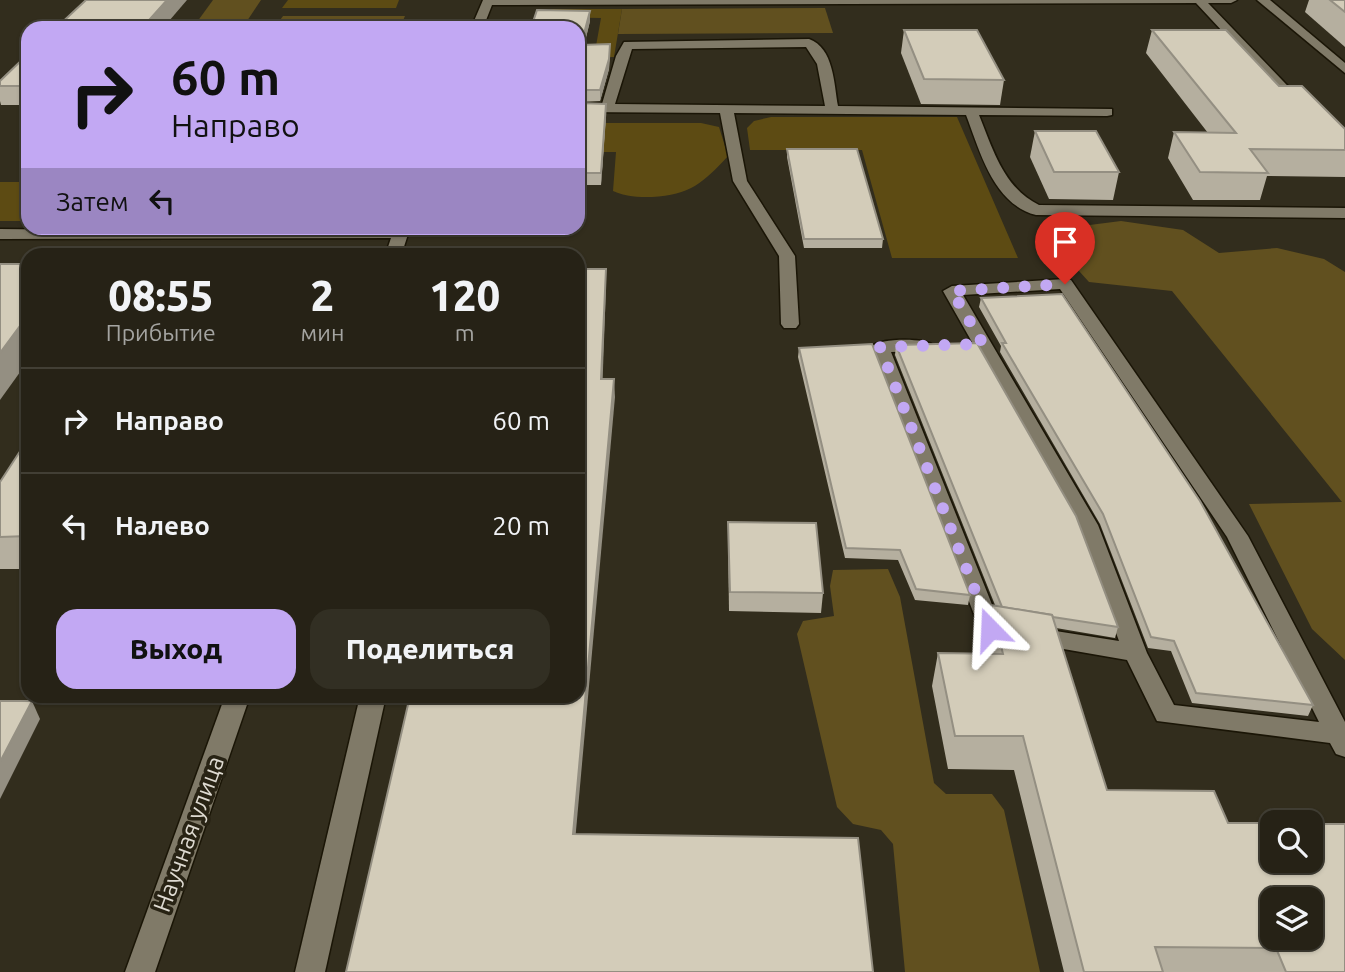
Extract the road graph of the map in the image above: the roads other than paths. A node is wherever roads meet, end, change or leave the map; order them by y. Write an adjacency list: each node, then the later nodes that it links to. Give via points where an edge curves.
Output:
1 (886, 0): 2 (street); 5 (street)
2 (1199, 0): 3 (street); 14 (street)
3 (1231, 0)
4 (1263, 0): 7 (street)
5 (488, 1): 6 (street)
6 (480, 21)
7 (1345, 69)
8 (585, 108): 9 (street)
9 (607, 109): 10 (street); 11 (street, via 628,45 809,43 822,58)
10 (726, 109): 11 (street); 18 (street, via 740,181 787,256)
11 (832, 110): 12 (street)
12 (971, 111): 13 (street); 15 (street, via 1005,187 1015,200 1036,210)
13 (1107, 113)
14 (1307, 113)
15 (1345, 213)
16 (21, 233): 17 (street)
17 (0, 234)
18 (790, 324)
19 (983, 344): 20 (street, via 1087,526); 20 (street, via 880,347 990,629); 23 (street, via 952,291 1065,284 1237,536)
20 (1135, 653): 23 (street, via 1167,714)
21 (236, 703): 24 (street, Научная улица)
22 (371, 703): 25 (street)
23 (1342, 741)
24 (140, 972)
25 (310, 972)

